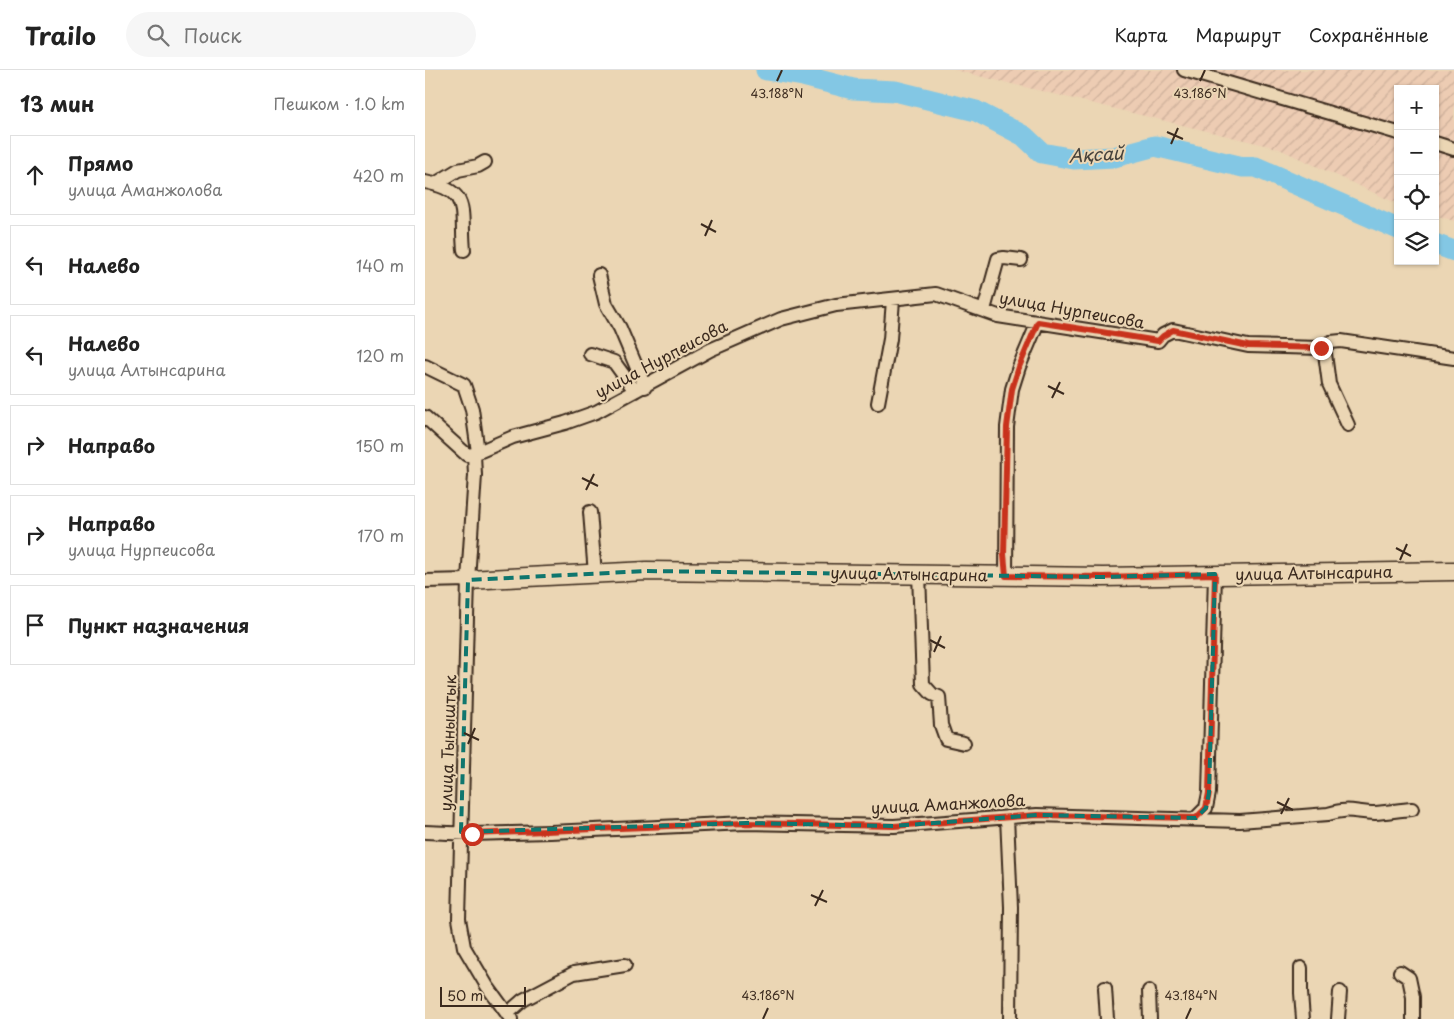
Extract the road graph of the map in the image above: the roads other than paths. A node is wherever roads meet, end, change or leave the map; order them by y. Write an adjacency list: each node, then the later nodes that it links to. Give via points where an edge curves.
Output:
1 (1184, 70): 2 (street)
2 (1394, 131)
3 (1439, 145): 4 (street)
4 (1454, 149)
5 (485, 162): 6 (street)
6 (430, 183): 7 (street, via 457,194 461,202)
7 (464, 250)
8 (1021, 260): 11 (street, via 998,259)
9 (599, 274): 17 (street, via 606,304 619,328)
10 (893, 300): 11 (street, улица Нурпеисова, via 936,294); 17 (street, улица Нурпеисова, via 836,305 781,319 710,350); 18 (street, via 890,339)
11 (983, 310): 12 (street, улица Нурпеисова, via 998,316)
12 (1038, 322): 13 (street, улица Нурпеисова, via 1158,341 1173,330 1248,346); 27 (street, via 1012,389 1007,427)
13 (1325, 346): 15 (street, улица Нурпеисова, via 1341,340); 20 (street, via 1329,384)
14 (590, 354): 17 (street, via 614,362)
15 (1454, 358)
16 (425, 366): 21 (street, улица Тыныштык, via 464,385 472,409)
17 (640, 389): 21 (street, улица Нурпеисова, via 596,412 513,436)
18 (878, 403)
19 (425, 417): 21 (street, via 467,455)
20 (1348, 425)
21 (476, 453): 28 (street, улица Тыныштык)
22 (590, 512): 24 (street)
23 (1454, 570): 26 (street, улица Алтынсарина)
24 (595, 574): 25 (street, улица Алтынсарина, via 771,571); 28 (street, улица Алтынсарина)
25 (919, 574): 27 (street, улица Алтынсарина); 30 (street, via 923,684 939,697 941,725 946,739)
26 (1215, 574): 27 (street, улица Алтынсарина); 33 (street, via 1209,793 1206,808)
27 (1006, 576)
28 (468, 580): 29 (street, улица Алтынсарина); 35 (street, улица Тыныштык)
29 (425, 581)
30 (964, 743)
31 (1411, 809): 33 (street, улица Аманжолова, via 1373,813 1339,810 1328,814 1240,821)
32 (1007, 817): 33 (street, улица Аманжолова); 35 (street, улица Аманжолова, via 894,826 745,823 559,832); 43 (street, via 1011,906)
33 (1196, 818)
34 (425, 832): 35 (street, улица Аманжолова)
35 (461, 832): 42 (street, улица Тыныштык, via 459,919 465,947)
36 (625, 965): 42 (street, via 573,973 523,1000)
37 (1301, 968): 46 (street)
38 (1399, 972): 48 (street, via 1409,978)
39 (1105, 988): 44 (street)
40 (1149, 991): 45 (street)
41 (1340, 992): 47 (street)
42 (509, 1016)
43 (1010, 1019)
44 (1107, 1019)
45 (1150, 1019)
46 (1303, 1019)
47 (1338, 1019)
48 (1413, 1019)

